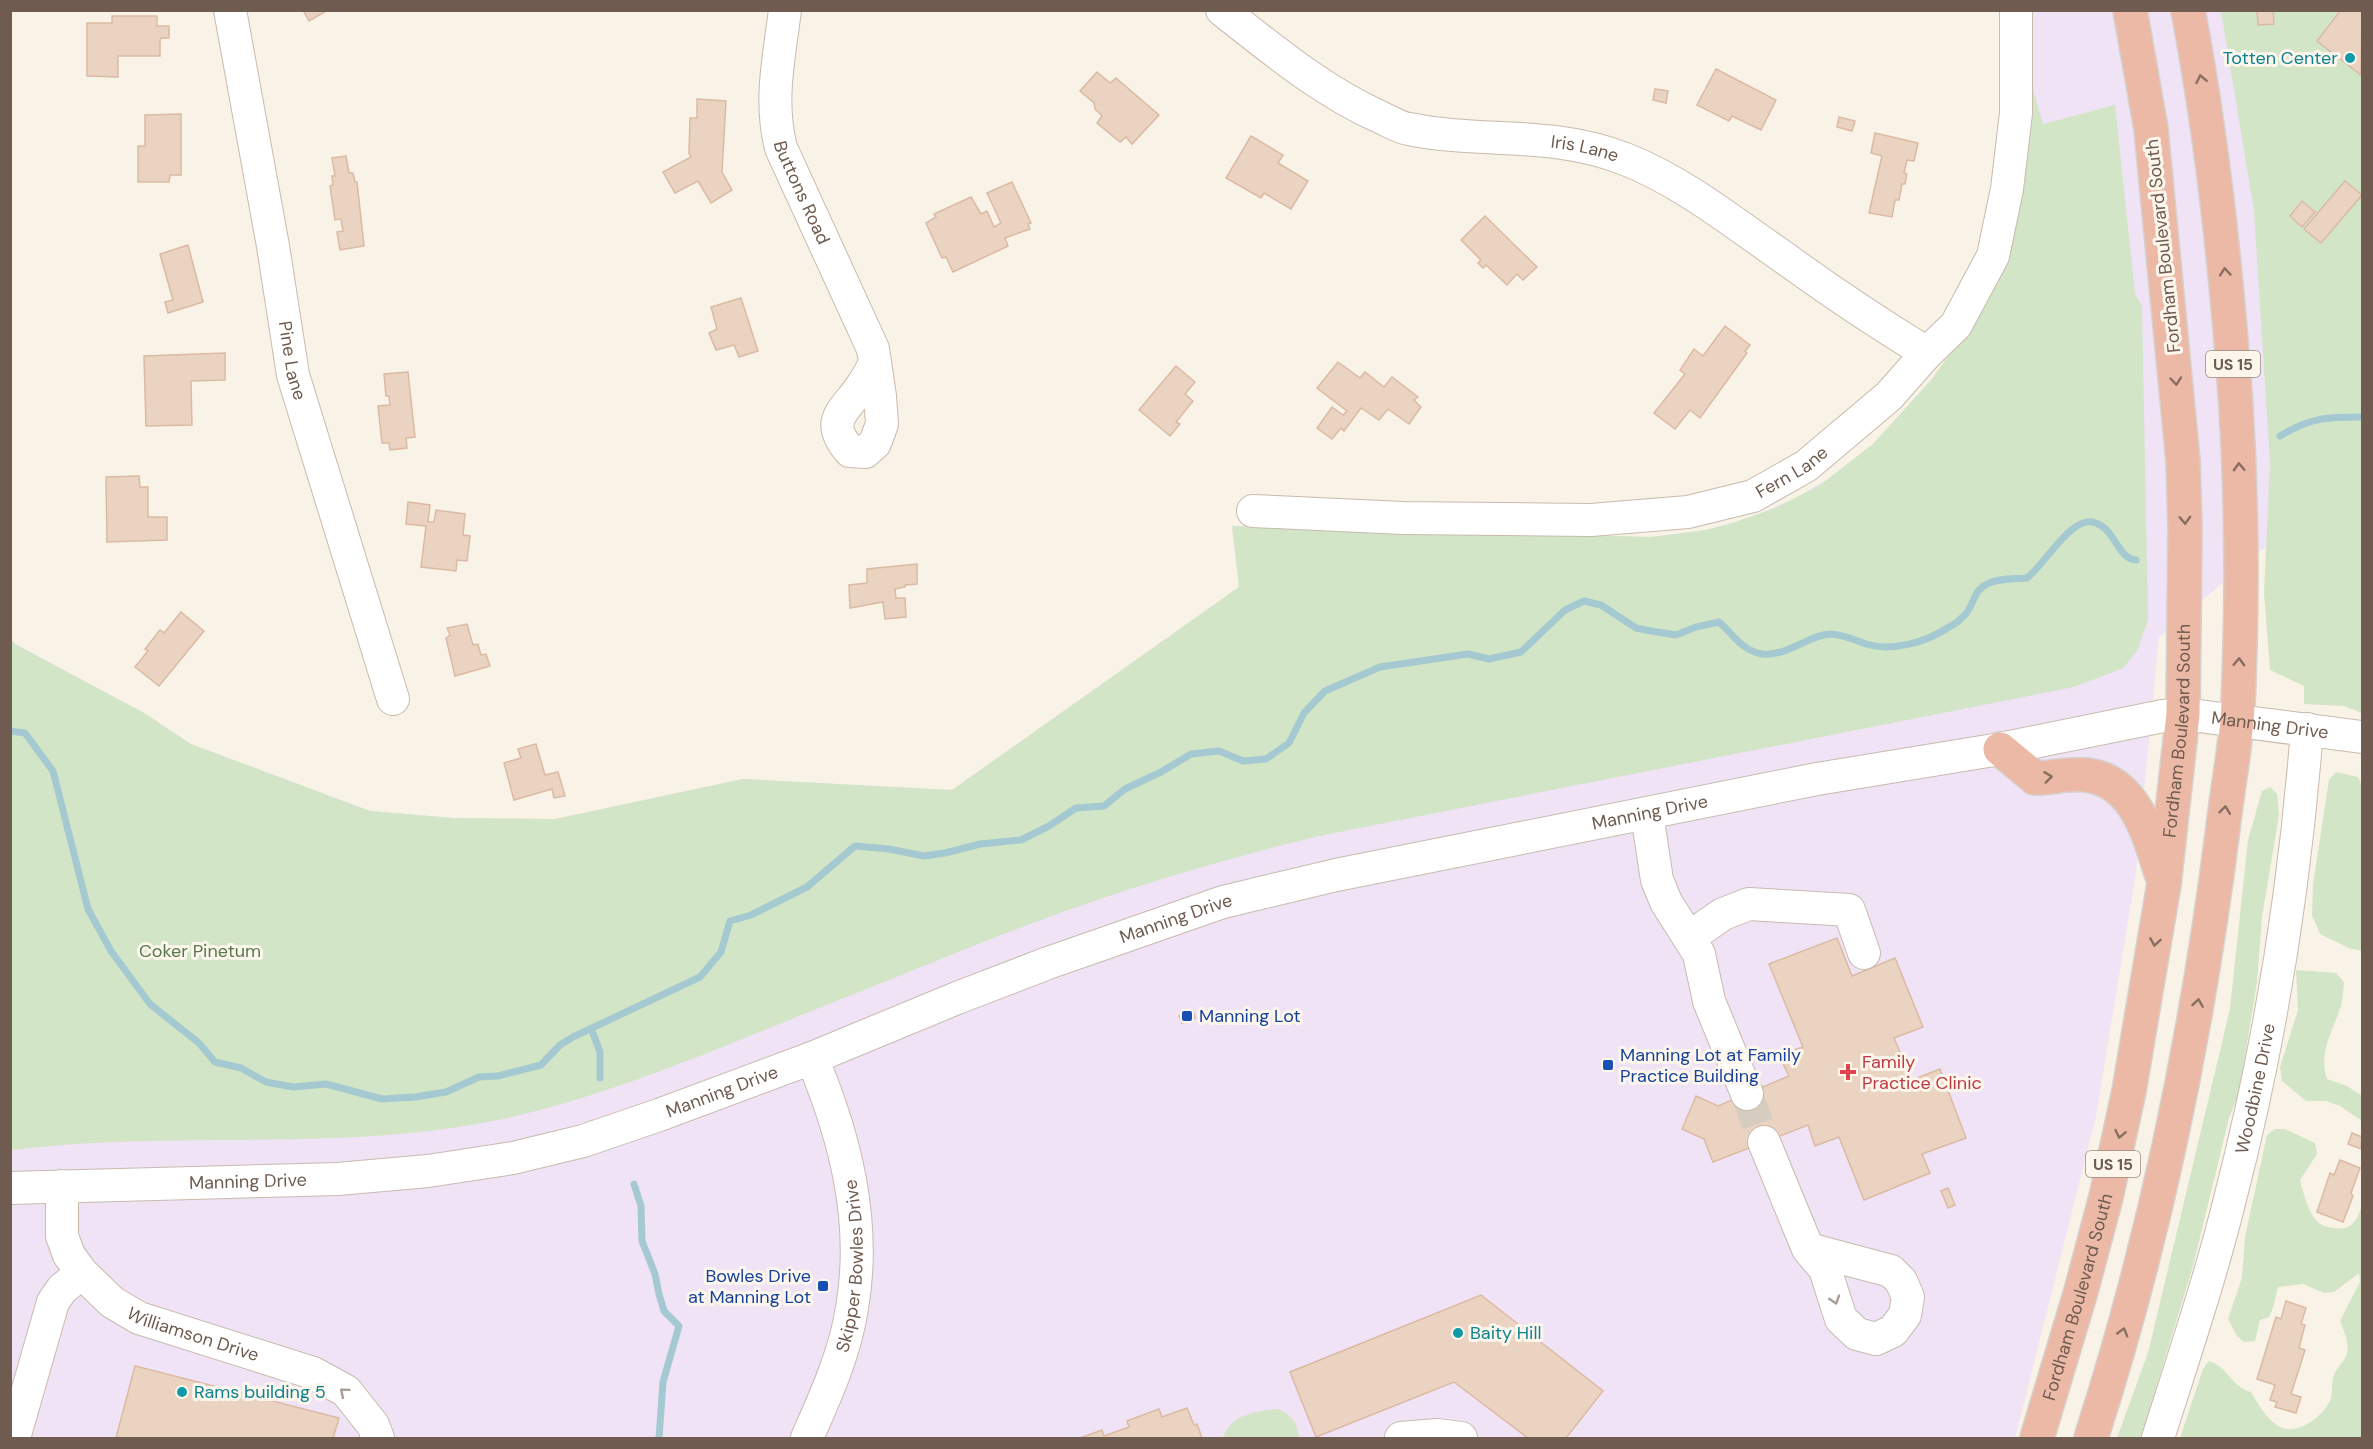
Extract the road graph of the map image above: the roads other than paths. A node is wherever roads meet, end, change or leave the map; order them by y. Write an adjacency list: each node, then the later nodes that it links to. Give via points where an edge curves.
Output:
1 (230, 10): 10 (street, Pine Lane, via 293,375)
2 (785, 10): 8 (street, Buttons Road, via 774,124 781,148 873,349)
3 (1222, 10): 7 (street, Iris Lane, via 1322,86 1407,129 1560,141 1594,148 1658,174 1728,218 1858,311)
4 (2016, 10): 7 (street, Fern Lane, via 2016,113 2007,189 1993,256 1956,325)
5 (2130, 10): 11 (highway, Fordham Boulevard South / US 15, one-way to 11, via 2151,129 2183,461)
6 (2187, 10): 12 (highway, US 15, one-way to 6, via 2241,574 2231,334 2203,87)
7 (1927, 353): 9 (street, Fern Lane, via 1889,396 1806,466 1753,496 1688,512 1591,520 1403,518)
8 (875, 363)
9 (1253, 511)
10 (393, 699)
11 (2183, 714): 12 (street, Manning Drive); 15 (street, Manning Drive); 17 (highway, Fordham Boulevard South / US 15)
12 (2237, 720): 13 (street, Manning Drive); 33 (highway, US 15, one-way to 12, via 2140,1270 2188,1060)
13 (2307, 729): 14 (street, Manning Drive); 34 (street, Woodbine Drive, via 2294,867 2261,1059 2230,1200)
14 (2362, 737)
15 (2000, 749): 16 (street, Manning Drive, via 1817,779); 17 (highway, one-way to 17, via 2035,778 2089,775 2117,787 2145,826)
16 (1647, 814): 18 (street, via 1657,880 1666,902); 20 (street, Manning Drive, via 1336,875 1223,902 1038,967)
17 (2164, 884): 32 (highway, Fordham Boulevard South / US 15, one-way to 32, via 2133,1068 2106,1197)
18 (1690, 937): 19 (street, via 1723,914 1749,904 1849,910); 21 (street, via 1699,954 1709,1001)
19 (1864, 953)
20 (812, 1058): 23 (street, Manning Drive, via 583,1141 513,1158 338,1179); 29 (street, Skipper Bowles Drive, via 843,1142 855,1212 856,1249 849,1322)
21 (1747, 1094)
22 (1764, 1142): 25 (street)
23 (62, 1186): 24 (street, Manning Drive); 26 (street, Williamson Drive, via 62,1236)
24 (10, 1188)
25 (1808, 1249)
26 (82, 1273): 27 (street, via 53,1302); 28 (street, Williamson Drive, one-way to 26, via 373,1425 346,1391 313,1373 139,1318 112,1302)
27 (14, 1438)
28 (378, 1438)
29 (807, 1438)
30 (1401, 1438): 31 (street)
31 (1461, 1438)
32 (2037, 1438)
33 (2091, 1438)
34 (2157, 1438)

